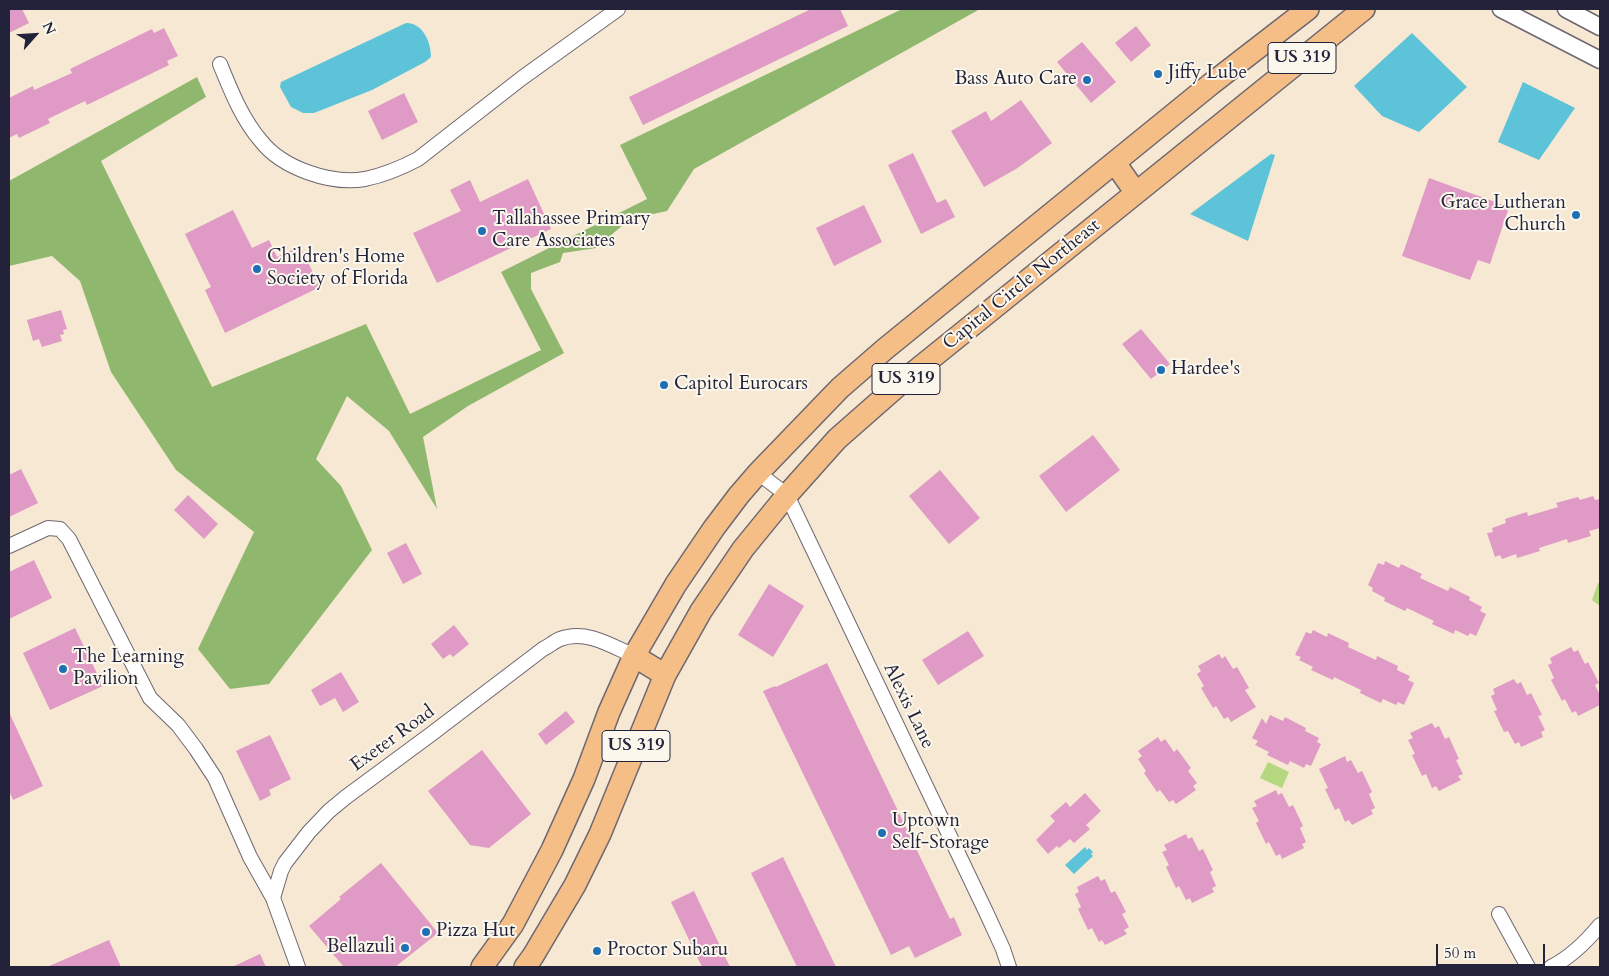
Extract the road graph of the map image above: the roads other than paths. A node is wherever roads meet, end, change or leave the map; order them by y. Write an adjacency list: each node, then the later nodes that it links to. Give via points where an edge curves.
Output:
1 (618, 9): 8 (street, via 418,159 399,169 363,179 323,176 282,160 262,142 248,122)
2 (1308, 9): 9 (main road, Capital Circle Northeast / US 319)
3 (1364, 9): 10 (main road, Capital Circle Northeast / US 319)
4 (1501, 9): 7 (street)
5 (1566, 9): 6 (street)
6 (1600, 27)
7 (1600, 60)
8 (220, 64)
9 (1115, 162): 10 (main road); 11 (main road, Capital Circle Northeast / US 319)
10 (1136, 193): 12 (main road, Capital Circle Northeast / US 319)
11 (929, 314): 12 (main road); 13 (main road, Capital Circle Northeast / US 319, via 840,388)
12 (956, 338): 14 (main road, Capital Circle Northeast / US 319, via 837,439)
13 (758, 473): 14 (street, Alexis Lane); 16 (main road, Capital Circle Northeast / US 319, via 680,577)
14 (787, 495): 17 (main road, Capital Circle Northeast / US 319, via 700,611); 24 (street, Alexis Lane)
15 (9, 546): 18 (street, via 48,528 60,529 69,539 150,698 178,726 215,778 250,857)
16 (634, 656): 17 (main road); 18 (street, Exeter Road, via 597,639 578,636 561,639 543,649 329,811 285,863); 22 (main road, Capital Circle Northeast / US 319, via 552,850 512,924)
17 (665, 675): 23 (main road, Capital Circle Northeast / US 319, via 600,834 575,885)
18 (273, 898): 21 (street)
19 (1499, 914): 25 (street)
20 (1600, 925): 26 (street, via 1568,958)
21 (298, 967)
22 (482, 967)
23 (525, 967)
24 (1009, 967)
25 (1528, 967)
26 (1551, 967)

